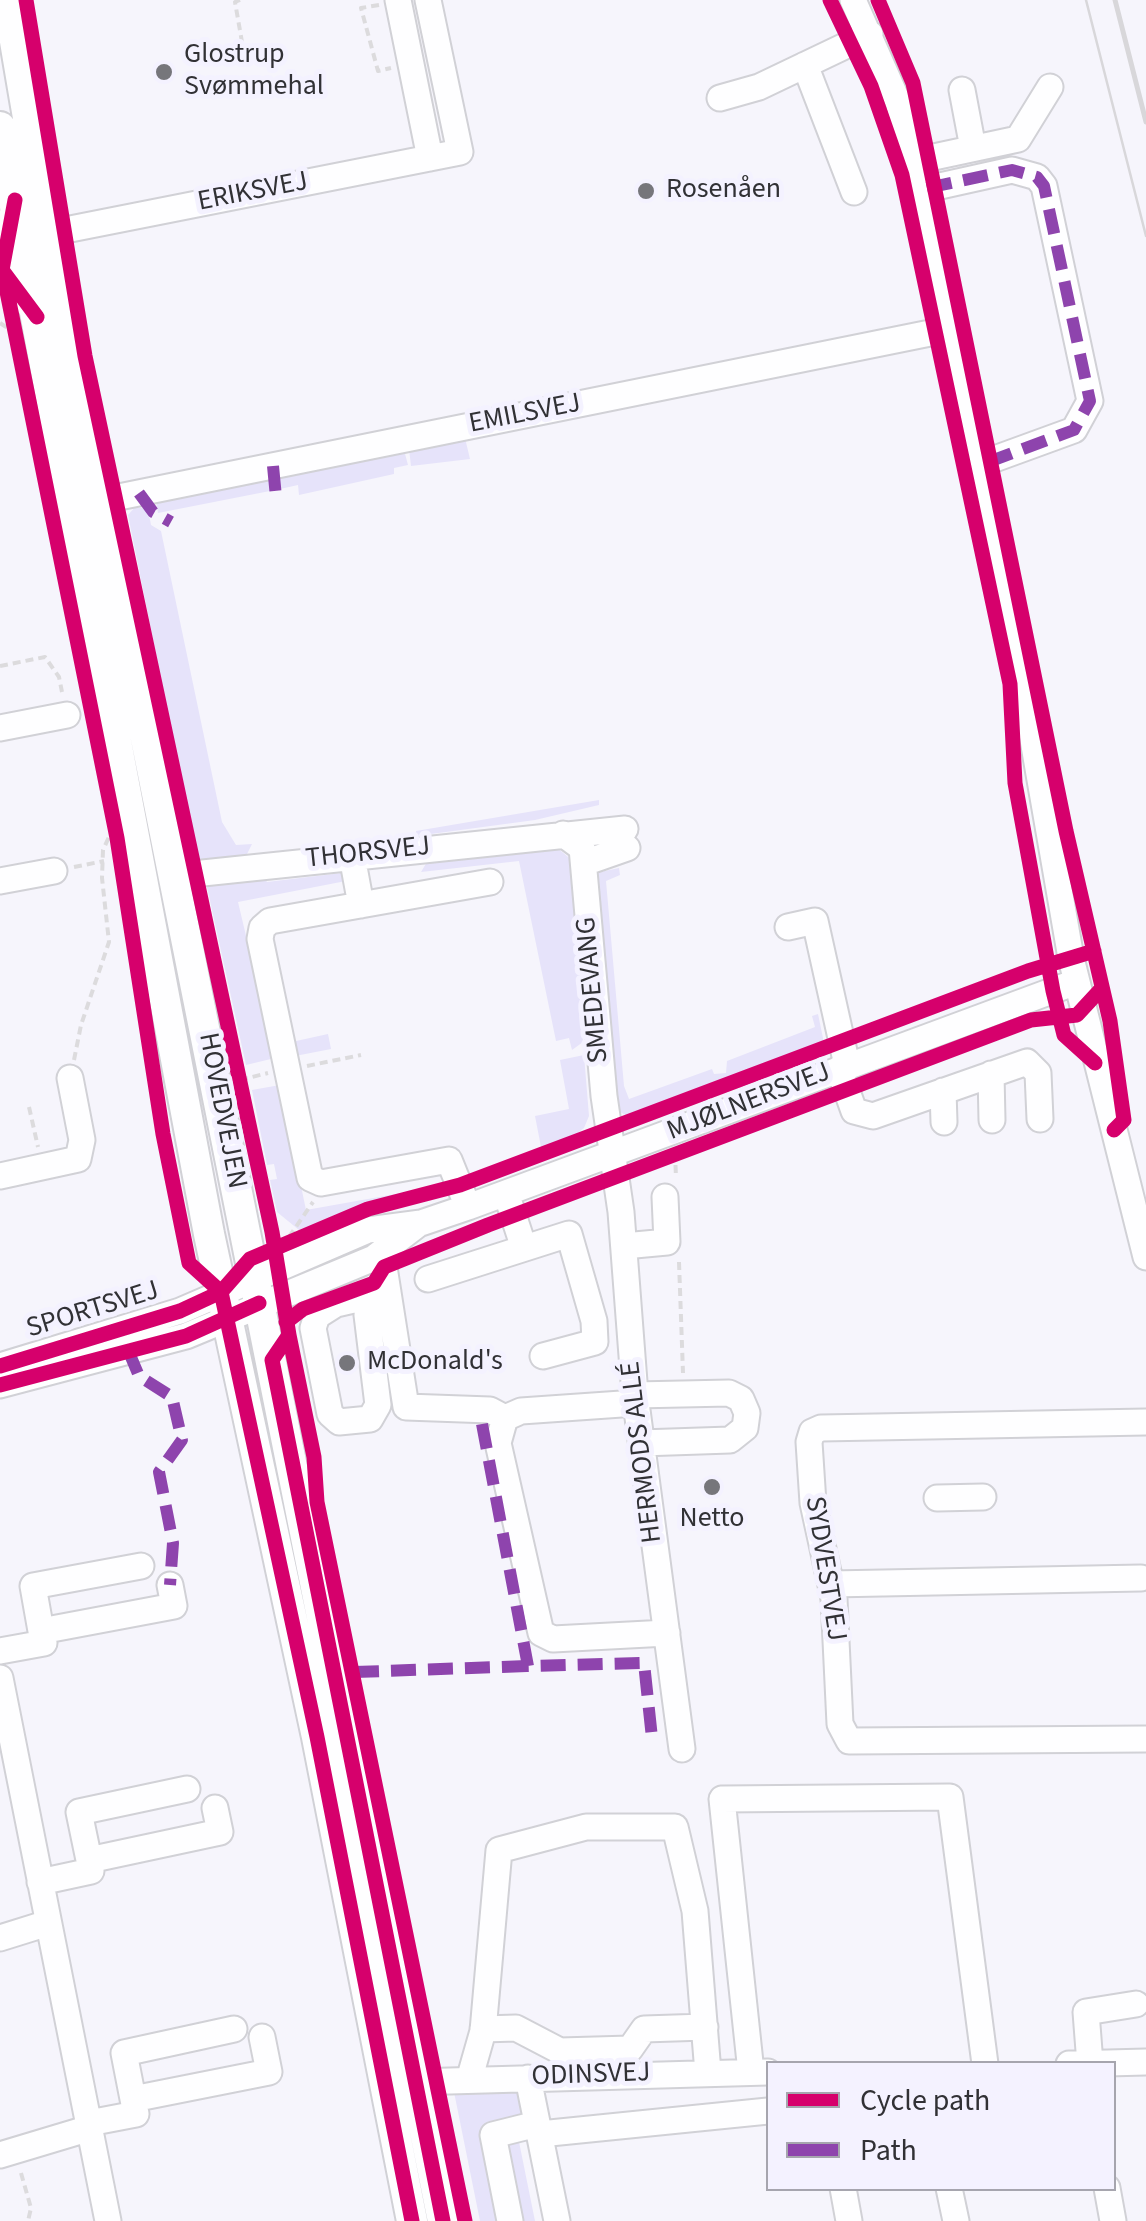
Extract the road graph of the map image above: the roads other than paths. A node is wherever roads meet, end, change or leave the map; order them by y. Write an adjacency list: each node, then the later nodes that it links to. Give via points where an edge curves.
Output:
1 (8, 0): 11 (main road, HOVEDVEJEN)
2 (398, 0): 14 (street)
3 (428, 0): 14 (street, ERIKSVEJ, via 460,152)
4 (853, 0): 6 (street)
5 (0, 21): 11 (main road)
6 (870, 34): 7 (street); 15 (street)
7 (805, 65): 10 (street); 17 (street)
8 (1050, 87): 13 (street, via 1018,139)
9 (962, 90): 13 (street)
10 (720, 98)
11 (25, 107): 19 (main road, HOVEDVEJEN)
12 (0, 127): 18 (main road, HOVEDVEJEN)
13 (973, 148): 15 (street)
14 (430, 158): 19 (street, ERIKSVEJ)
15 (915, 161): 16 (street)
16 (922, 190): 22 (street); 23 (street, via 1012,170 1038,177 1086,381 1090,401 1074,430)
17 (854, 192)
18 (15, 200): 20 (street); 21 (main road, HOVEDVEJEN)
19 (46, 234): 24 (main road, HOVEDVEJEN)
20 (1, 270): 21 (street)
21 (15, 320): 59 (main road, HOVEDVEJEN)
22 (950, 329): 23 (street); 24 (street, EMILSVEJ)
23 (978, 465): 38 (street)
24 (99, 502): 32 (main road, HOVEDVEJEN)
25 (67, 715): 26 (street)
26 (0, 728)
27 (563, 834): 28 (street, THORSVEJ); 30 (street, via 582,848); 30 (street, THORSVEJ, via 626,838)
28 (409, 850): 29 (street, THORSVEJ); 35 (street)
29 (352, 856): 32 (street, THORSVEJ); 36 (street)
30 (584, 862): 46 (street, SMEDEVANG)
31 (54, 871): 33 (street)
32 (174, 876): 57 (main road, HOVEDVEJEN)
33 (0, 881)
34 (490, 882): 35 (street)
35 (413, 896): 36 (street)
36 (361, 905): 50 (street, via 270,921 260,932 307,1172 317,1182 449,1160)
37 (788, 927): 39 (street, via 815,921)
38 (1076, 982): 39 (street, MJØLNERSVEJ); 55 (street)
39 (843, 1067): 42 (street, via 854,1110 873,1116); 46 (street, MJØLNERSVEJ, via 675,1151)
40 (991, 1074): 42 (street); 43 (street, via 1027,1062 1038,1073); 44 (street)
41 (70, 1078): 47 (street, via 82,1140 78,1158)
42 (943, 1091): 45 (street)
43 (1040, 1119)
44 (992, 1120)
45 (944, 1122)
46 (613, 1154): 48 (street, MJØLNERSVEJ); 52 (street, HERMODS ALLÉ)
47 (0, 1176)
48 (506, 1193): 50 (street, MJØLNERSVEJ); 53 (street)
49 (671, 1197): 52 (street, via 668,1242)
50 (468, 1207): 51 (street, MJØLNERSVEJ)
51 (421, 1223): 54 (street, MJØLNERSVEJ); 57 (street, MJØLNERSVEJ, via 368,1230)
52 (624, 1246): 63 (street, HERMODS ALLÉ)
53 (524, 1248): 56 (street); 60 (street, via 569,1234 594,1320 595,1342)
54 (374, 1258): 57 (street, MJØLNERSVEJ); 58 (street, via 384,1268)
55 (1146, 1258)
56 (428, 1279)
57 (257, 1290): 59 (street, SPORTSVEJ); 98 (main road, HOVEDVEJEN)
58 (388, 1298): 58 (street, via 336,1304 317,1316 313,1328 330,1414 339,1422 370,1419 378,1405 366,1314); 64 (street, via 406,1406 490,1410)
59 (224, 1305): 61 (street, SPORTSVEJ, via 180,1311); 62 (street, SPORTSVEJ, via 186,1336); 108 (main road, HOVEDVEJEN)
60 (543, 1356)
61 (0, 1366)
62 (0, 1385)
63 (635, 1399): 64 (street); 66 (street, HERMODS ALLÉ); 66 (street, via 736,1394 745,1406 746,1428 730,1440)
64 (505, 1418): 74 (street, via 498,1443 540,1633 554,1640)
65 (1146, 1422): 71 (street, SYDVESTVEJ, via 816,1429 809,1442 810,1485)
66 (640, 1443): 74 (street, HERMODS ALLÉ)
67 (983, 1497): 68 (street)
68 (937, 1498)
69 (141, 1566): 73 (street, via 34,1586)
70 (1141, 1578): 71 (street)
71 (831, 1584): 77 (street, SYDVESTVEJ, via 840,1724 849,1741)
72 (170, 1585): 73 (street, via 174,1606)
73 (42, 1631): 75 (street, via 44,1643)
74 (666, 1633): 78 (street, HERMODS ALLÉ)
75 (0, 1651)
76 (2, 1695): 82 (street)
77 (1146, 1739)
78 (682, 1749)
79 (187, 1789): 81 (street, via 79,1812)
80 (215, 1808): 81 (street, via 220,1832)
81 (89, 1860): 82 (street, via 92,1872)
82 (40, 1882): 83 (street)
83 (48, 1923): 84 (street); 101 (street)
84 (0, 1938)
85 (1136, 2004): 91 (street, via 1086,2012)
86 (705, 2027): 87 (street, via 644,2029 630,2049 560,2050 516,2028); 87 (street, via 694,1912 675,1827 586,1827 498,1850); 95 (street)
87 (483, 2029): 97 (street)
88 (234, 2030): 99 (street, via 124,2052)
89 (262, 2037): 99 (street, via 268,2072)
90 (985, 2061): 94 (street, via 950,1797 722,1800)
91 (1090, 2061)
92 (1146, 2062): 93 (street)
93 (1116, 2063)
94 (760, 2072): 95 (street, ODINSVEJ)
95 (708, 2073): 96 (street, ODINSVEJ)
96 (528, 2078): 97 (street, ODINSVEJ); 102 (street)
97 (469, 2080): 98 (street, ODINSVEJ)
98 (414, 2082): 109 (main road, HOVEDVEJEN)
99 (134, 2099): 101 (street, via 136,2114)
100 (766, 2112): 102 (street)
101 (90, 2126): 103 (street); 107 (street)
102 (538, 2129): 110 (street, via 492,2135); 111 (street)
103 (7, 2152)
104 (844, 2191): 112 (street)
105 (950, 2191): 113 (street)
106 (1108, 2191): 114 (street)
107 (108, 2221)
108 (412, 2221)
109 (443, 2221)
110 (510, 2221)
111 (557, 2221)
112 (850, 2221)
113 (956, 2221)
114 (1113, 2221)

